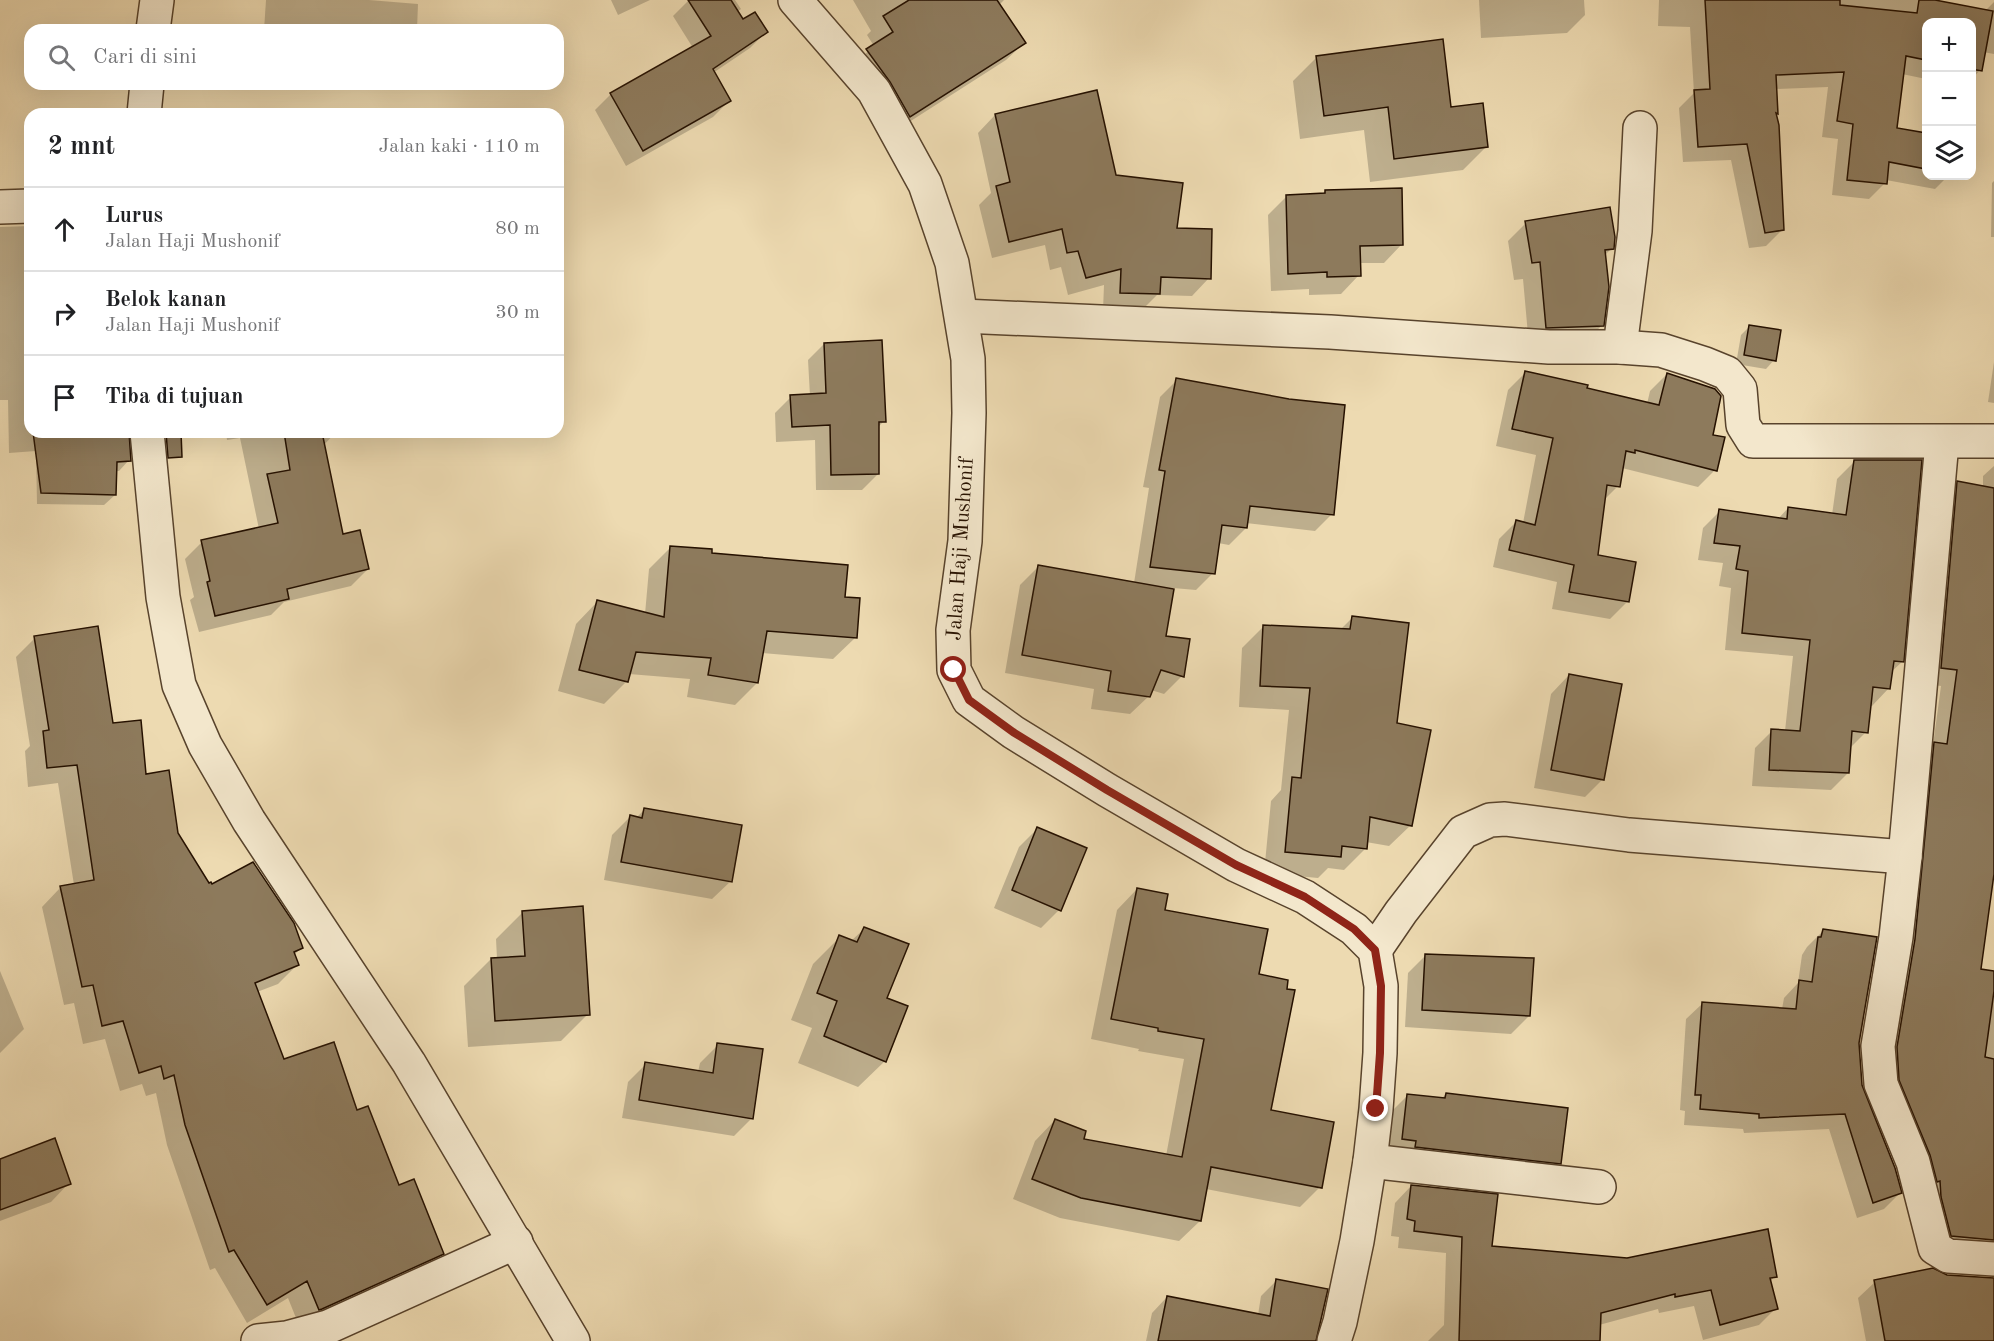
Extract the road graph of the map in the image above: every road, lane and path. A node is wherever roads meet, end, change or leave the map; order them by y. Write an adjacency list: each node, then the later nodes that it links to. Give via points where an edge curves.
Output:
1 (157, 0): 3 (street)
2 (795, 0): 9 (street, Jalan Haji Mushonif, via 874,91 896,129 925,184 952,263)
3 (154, 24)
4 (146, 90): 5 (street)
5 (145, 108)
6 (1640, 128): 10 (street, via 1635,231)
7 (24, 206): 8 (street)
8 (0, 207)
9 (962, 316): 10 (street, via 1330,332 1549,347); 15 (street, Jalan Haji Mushonif, via 968,359 968,483 953,630 954,670 969,700 1107,790 1236,865 1305,897 1354,929)
10 (1620, 347): 13 (street, via 1661,350 1727,373 1740,389 1743,424 1753,441)
11 (148, 438): 18 (street, via 163,597 179,685 205,745 249,820 410,1063)
12 (1994, 441): 13 (street)
13 (1942, 442): 14 (street)
14 (1905, 858): 15 (street, via 1490,820 1463,832); 19 (street, via 1878,1047 1881,1084 1913,1162 1935,1248 1948,1256)
15 (1375, 950): 16 (street, via 1381,986 1380,1053)
16 (1370, 1161): 17 (street); 22 (street)
17 (1599, 1186)
18 (516, 1242): 20 (street, via 328,1327); 21 (street)
19 (1994, 1259)
20 (258, 1341)
21 (573, 1341)
22 (1334, 1341)

